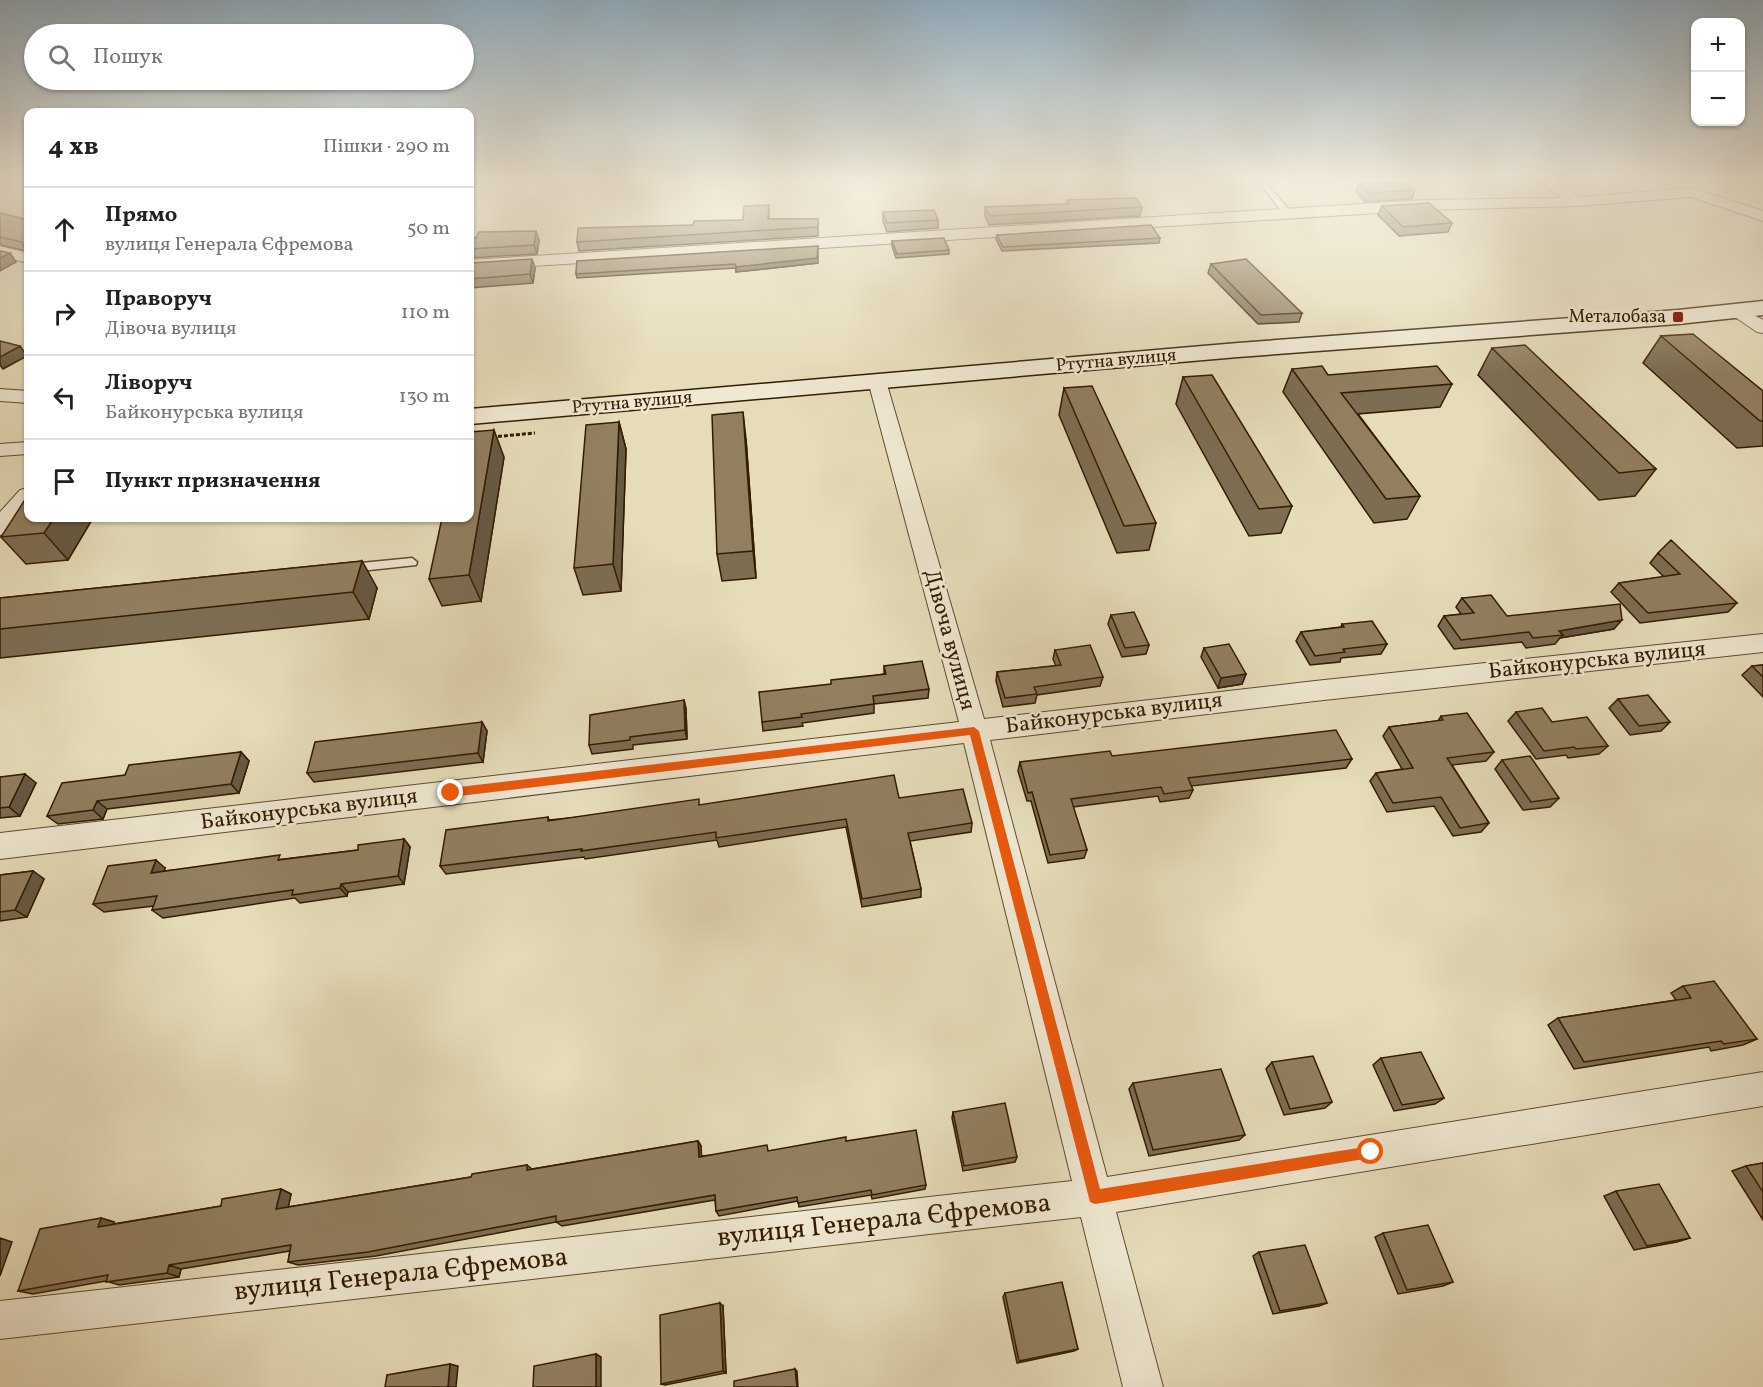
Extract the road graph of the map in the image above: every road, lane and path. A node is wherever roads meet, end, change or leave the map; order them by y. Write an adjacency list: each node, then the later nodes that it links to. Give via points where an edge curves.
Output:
1 (804, 244): 4 (street)
2 (0, 251): 3 (street)
3 (24, 257)
4 (474, 265)
5 (1763, 308): 6 (main road, Ртутна вулиця)
6 (1738, 311): 7 (street); 8 (main road, Ртутна вулиця)
7 (1763, 328)
8 (877, 381): 11 (main road, Ртутна вулиця); 19 (street, Дівоча вулиця)
9 (0, 395): 10 (street)
10 (24, 397)
11 (474, 417)
12 (24, 448): 13 (street)
13 (0, 450)
14 (24, 499): 15 (street)
15 (0, 528)
16 (412, 562): 17 (lane)
17 (342, 569)
18 (1763, 643): 19 (street, Байконурська вулиця)
19 (974, 731): 20 (street, Байконурська вулиця); 22 (street, Дівоча вулиця)
20 (0, 846)
21 (1763, 1089): 22 (street, вулиця Генерала Єфремова)
22 (1095, 1197): 23 (street, вулиця Генерала Єфремова); 24 (street, Дівоча вулиця)
23 (0, 1320)
24 (1143, 1387)

